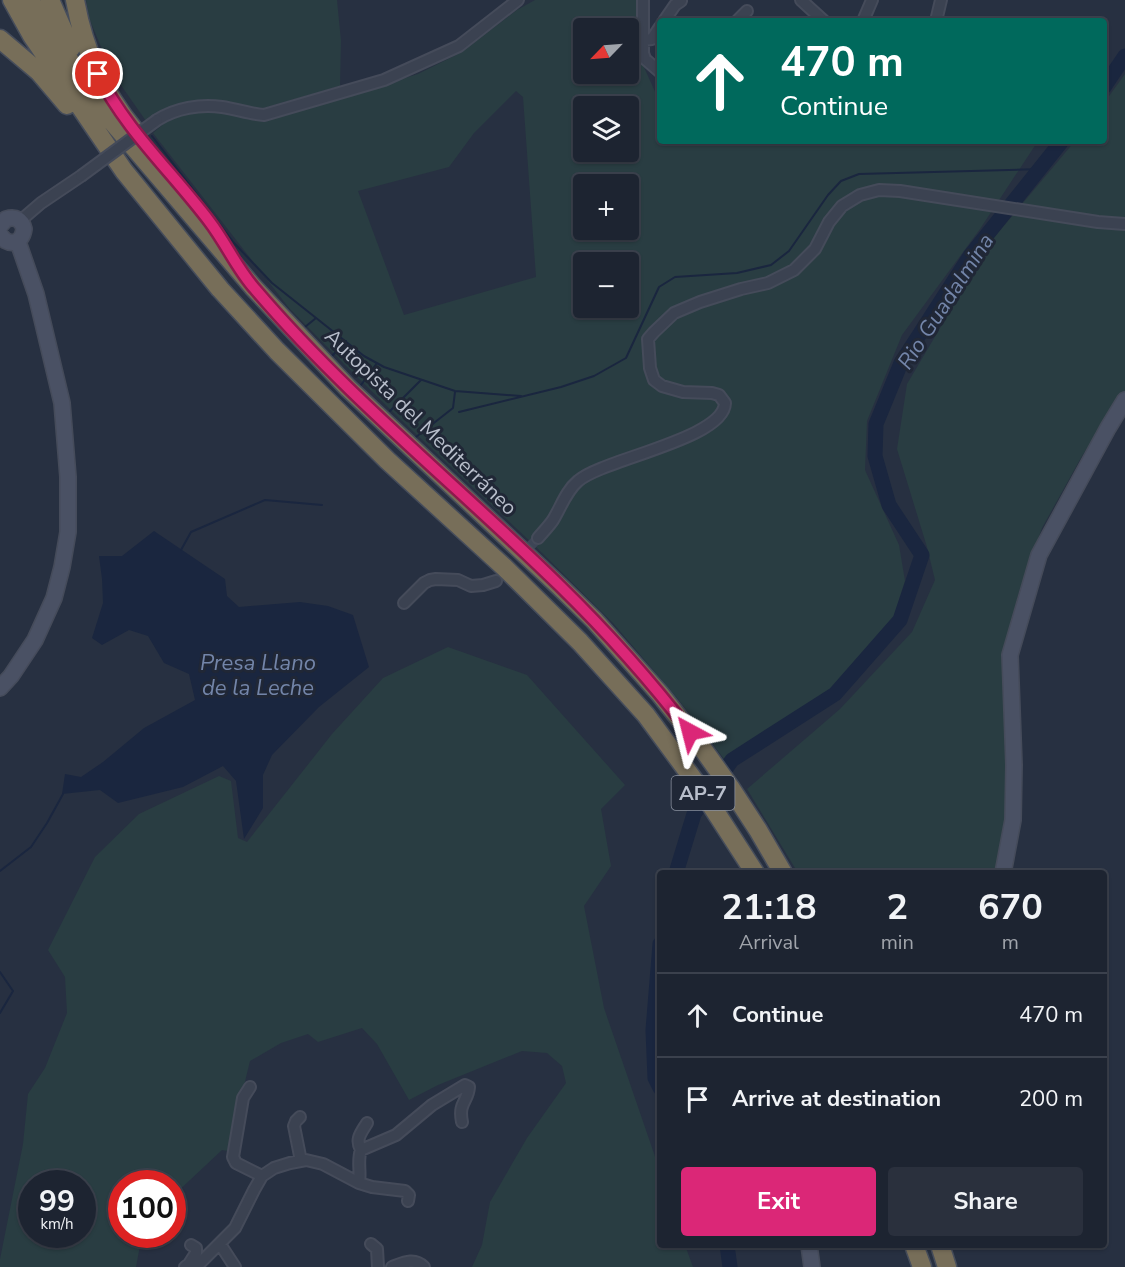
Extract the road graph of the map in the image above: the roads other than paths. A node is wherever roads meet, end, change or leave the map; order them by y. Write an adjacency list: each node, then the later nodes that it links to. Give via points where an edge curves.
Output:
1 (1, 0): 19 (highway)
2 (12, 0): 19 (highway, AP-7)
3 (30, 0): 23 (highway, Autopista del Mediterráneo / AP-7, via 108,117)
4 (75, 0): 29 (highway, via 81,32 104,87 130,125 210,222)
5 (518, 0): 25 (street, bridge, via 459,46 384,80 264,115 197,106 164,116 41,203)
6 (643, 0): 21 (street)
7 (801, 0): 15 (street)
8 (872, 0): 16 (street)
9 (941, 0): 17 (street)
10 (681, 1): 13 (street)
11 (50, 3): 23 (highway, via 80,63)
12 (747, 11): 14 (street)
13 (666, 18)
14 (740, 18)
15 (821, 18)
16 (864, 18)
17 (937, 18)
18 (657, 32): 21 (street, via 652,39)
19 (32, 36): 24 (highway, AP-7)
20 (0, 39): 24 (highway, via 39,72)
21 (643, 40): 22 (street, via 645,58)
22 (657, 69)
23 (146, 162): 29 (highway, Autopista del Mediterráneo / AP-7)
24 (124, 171): 35 (highway, AP-7, via 220,289 277,351 544,606 646,715)
25 (7, 218): 28 (main road, via 23,225 24,234)
26 (1125, 224): 31 (street, via 900,192 879,190 860,195 842,206 815,249 795,270 768,283 700,302 675,313 654,332 648,339 654,380 683,392 719,395 725,408 716,420 697,431 578,481)
27 (0, 235): 28 (main road, via 8,242)
28 (18, 242): 34 (main road, via 36,294 62,403 68,532 54,598 35,640)
29 (253, 287): 36 (highway, Autopista del Mediterráneo / AP-7, via 348,388 580,606 660,694 730,787)
30 (1125, 400): 37 (main road, via 1039,555 1010,655 1013,820)
31 (538, 538)
32 (496, 581): 33 (street, via 471,586 458,580 430,580)
33 (404, 603)
34 (0, 688)
35 (753, 870)
36 (781, 870)
37 (1004, 870)
38 (250, 1087): 44 (street, via 243,1098 233,1157)
39 (300, 1117): 43 (street, via 294,1126)
40 (462, 1122): 42 (street, via 461,1106 470,1090 465,1085 432,1105 396,1135)
41 (368, 1123): 42 (street, via 358,1138)
42 (361, 1150): 45 (street)
43 (302, 1161): 44 (street, via 274,1168); 45 (street, via 323,1164)
44 (262, 1176): 47 (street, via 241,1207 235,1228)
45 (358, 1183): 46 (street, via 405,1191)
46 (408, 1201)
47 (220, 1244): 54 (street); 55 (street)
48 (371, 1244): 56 (street, via 376,1249)
49 (191, 1245): 53 (street, via 196,1253)
50 (809, 1248): 59 (main road)
51 (915, 1248): 60 (highway)
52 (941, 1248): 61 (highway)
53 (185, 1267)
54 (196, 1267)
55 (235, 1267)
56 (378, 1267)
57 (392, 1267): 58 (street, via 408,1261)
58 (424, 1267)
59 (812, 1267)
60 (921, 1267)
61 (947, 1267)

